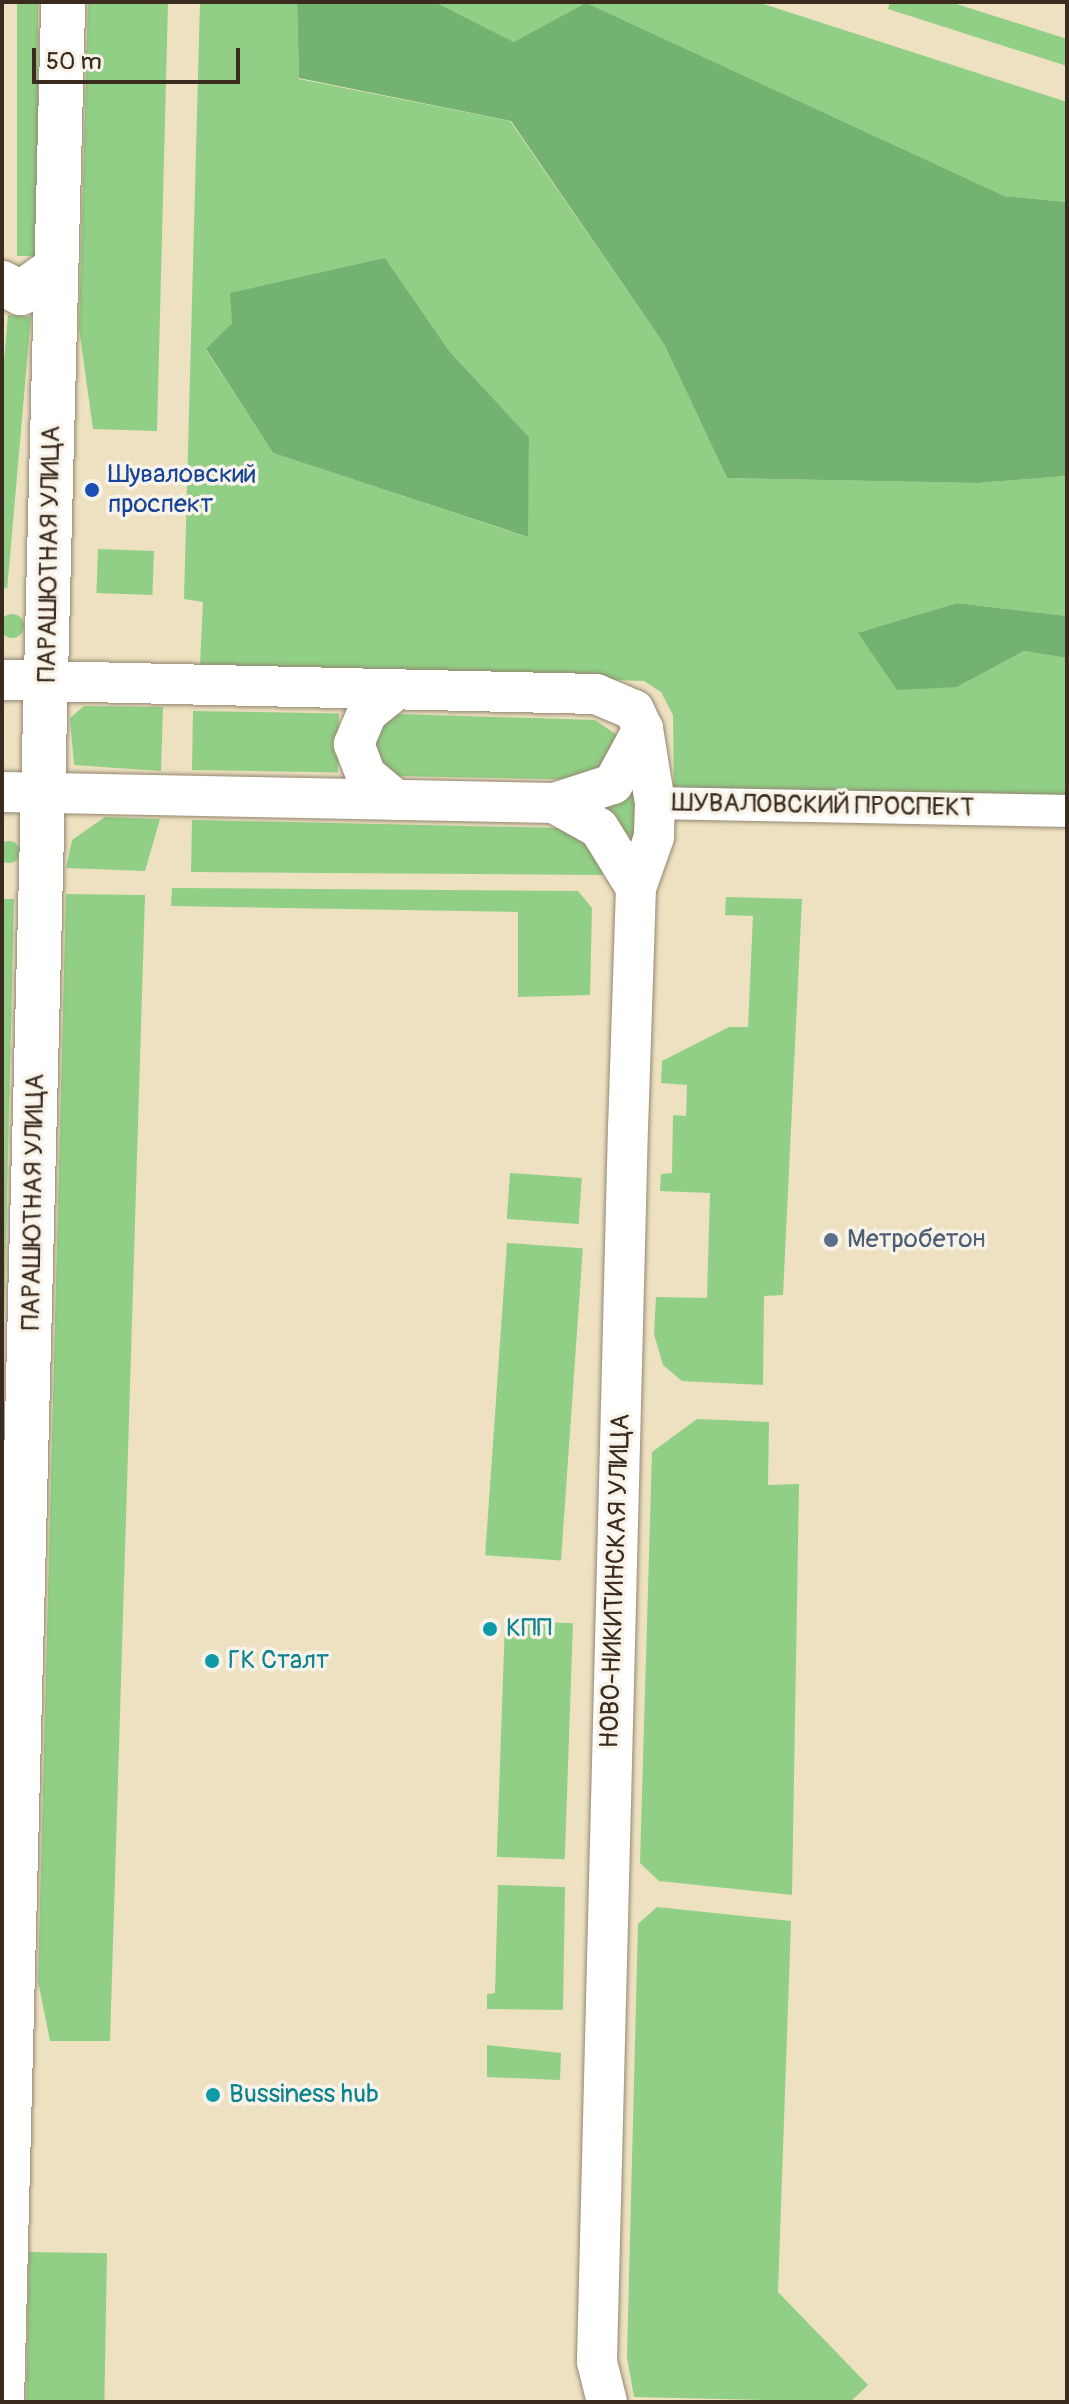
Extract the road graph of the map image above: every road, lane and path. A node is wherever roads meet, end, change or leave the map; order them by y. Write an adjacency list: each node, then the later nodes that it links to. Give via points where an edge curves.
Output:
1 (63, 2): 2 (main road, ПАРАШЮТНАЯ УЛИЦА)
2 (56, 268): 3 (main road, via 21,293); 5 (main road, ПАРАШЮТНАЯ УЛИЦА)
3 (2, 283)
4 (2, 680): 5 (street)
5 (47, 681): 6 (street); 8 (main road, ПАРАШЮТНАЯ УЛИЦА)
6 (393, 692): 7 (street, via 596,694 634,710); 9 (street, via 367,713 354,744 366,775)
7 (643, 729): 10 (street, via 613,784); 11 (street, ШУВАЛОВСКИЙ ПРОСПЕКТ)
8 (23, 792): 9 (street); 14 (main road, ПАРАШЮТНАЯ УЛИЦА)
9 (396, 800): 10 (street)
10 (554, 803): 13 (street, via 599,828)
11 (655, 803): 12 (street, ШУВАЛОВСКИЙ ПРОСПЕКТ); 13 (street, НОВО-НИКИТИНСКАЯ УЛИЦА, via 654,837)
12 (1067, 811)
13 (636, 888): 15 (street, НОВО-НИКИТИНСКАЯ УЛИЦА, via 597,2362)
14 (2, 2402)
15 (607, 2402)

